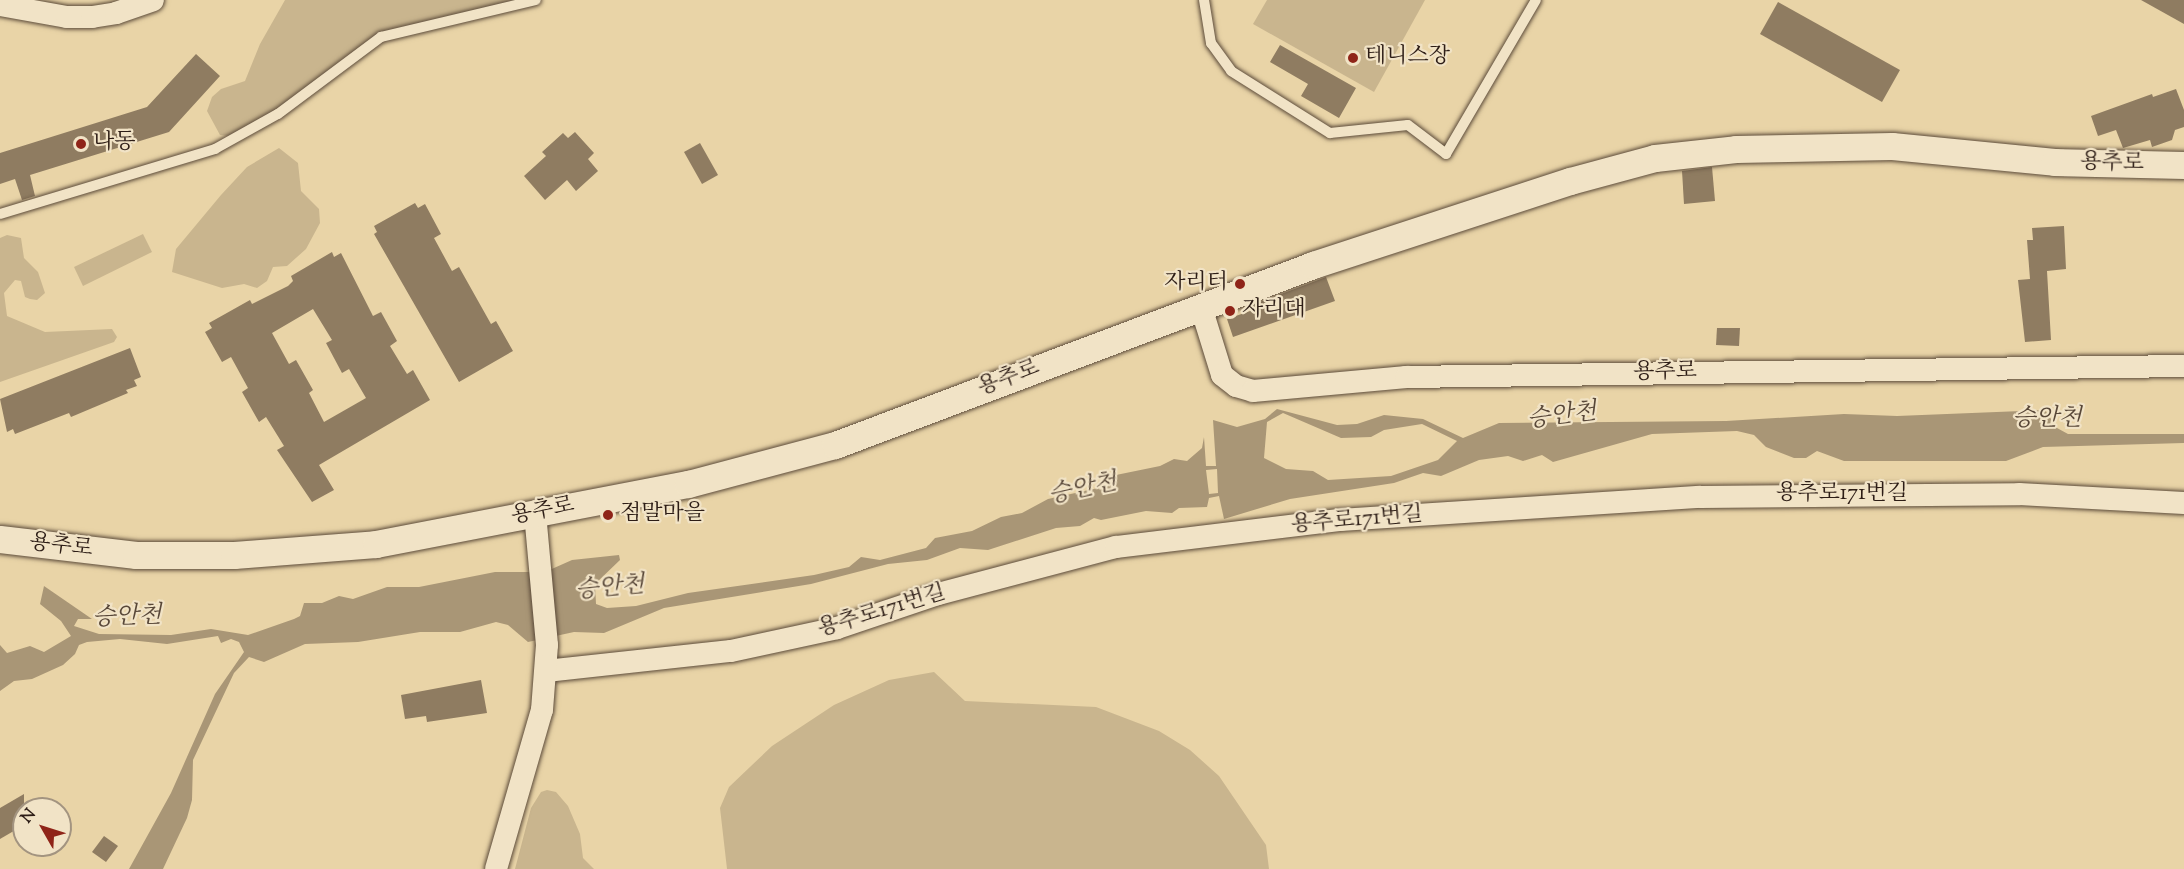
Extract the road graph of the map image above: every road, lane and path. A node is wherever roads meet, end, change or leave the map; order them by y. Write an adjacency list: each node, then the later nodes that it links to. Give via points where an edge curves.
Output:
1 (153, 0): 5 (street, via 92,16 67,17)
2 (536, 0): 7 (lane, via 381,37 278,114 215,149)
3 (1204, 0): 4 (lane, via 1211,43 1231,71 1330,133 1408,125 1446,154)
4 (1536, 0)
5 (0, 5)
6 (2184, 165): 8 (street, 용추로, via 2054,162 1892,146 1690,152 1570,181 1313,265)
7 (0, 214)
8 (1201, 307): 9 (street, 용추로, via 1222,375 1236,386 1253,391 1406,377); 11 (street, 용추로, via 835,445)
9 (2184, 366)
10 (2184, 503): 13 (street, 용추로171번길, via 2019,494 1700,497 1340,520 1116,548 938,594 837,628 731,651)
11 (536, 527): 12 (street, 용추로, via 234,555 136,555); 13 (street)
12 (0, 539)
13 (546, 671): 14 (street, via 542,710)
14 (496, 869)

